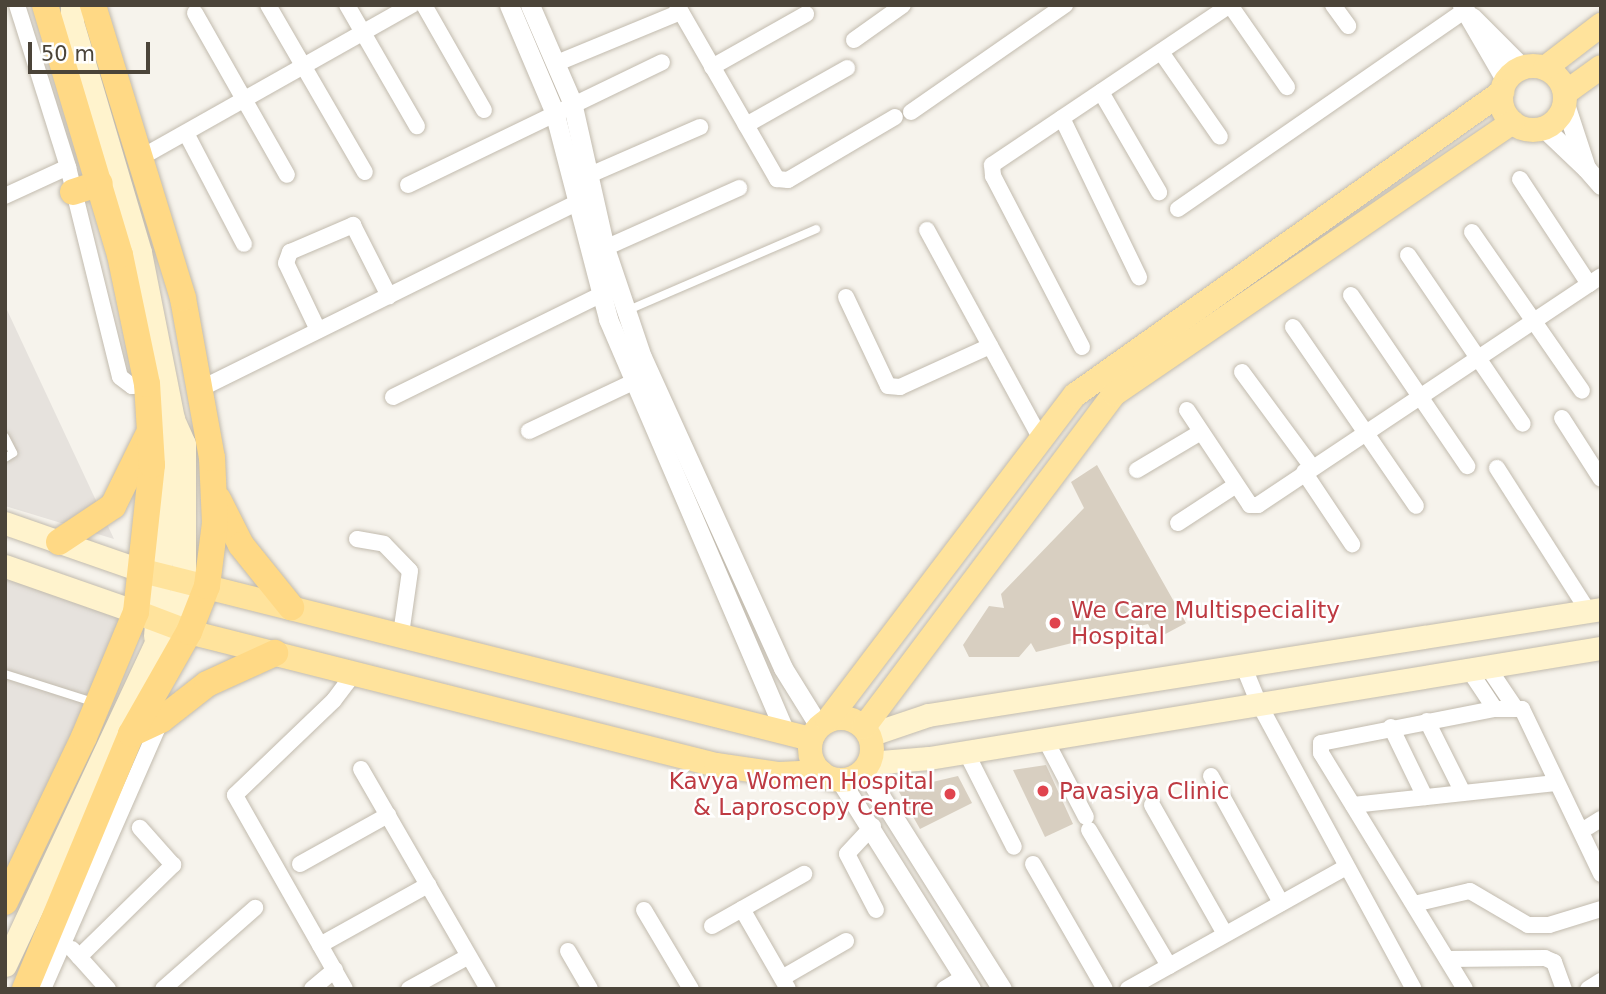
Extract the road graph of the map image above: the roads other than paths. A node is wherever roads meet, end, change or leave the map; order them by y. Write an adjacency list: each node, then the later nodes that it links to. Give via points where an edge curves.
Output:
1 (17, 5): 51 (street)
2 (46, 5): 53 (highway)
3 (93, 5): 46 (highway)
4 (268, 5): 26 (street)
5 (346, 5): 21 (street)
6 (412, 5): 21 (street)
7 (424, 5): 36 (street)
8 (509, 5): 37 (street)
9 (530, 5): 25 (street)
10 (903, 5): 22 (street)
11 (1065, 5): 40 (street, via 903,115 782,182)
12 (1230, 5): 23 (street); 31 (street)
13 (1333, 5): 20 (street)
14 (679, 8): 25 (street); 27 (street)
15 (68, 11): 89 (main road, via 140,252)
16 (1466, 11): 30 (street, via 1473,29); 60 (street)
17 (195, 13): 34 (street)
18 (806, 14): 27 (street)
19 (1601, 25): 30 (main road)
20 (1348, 26)
21 (363, 33): 26 (street); 41 (street)
22 (854, 40)
23 (1161, 52): 32 (street); 45 (street)
24 (662, 62): 35 (street)
25 (557, 63): 35 (street)
26 (304, 66): 34 (street); 48 (street)
27 (712, 67): 40 (street)
28 (1601, 67): 33 (main road)
29 (847, 68): 40 (street)
30 (1519, 77): 33 (main road); 39 (main road); 94 (main road, via 1321,225 1097,376)
31 (1287, 87)
32 (1101, 92): 38 (street); 57 (street)
33 (1565, 98): 43 (main road); 47 (street)
34 (244, 100): 44 (street); 50 (street)
35 (572, 102): 37 (street); 49 (street)
36 (484, 110)
37 (554, 111): 55 (street); 59 (street)
38 (1062, 118): 67 (street); 78 (street, via 991,170)
39 (1512, 122): 43 (main road); 130 (main road, via 1114,394)
40 (746, 125)
41 (417, 126)
42 (700, 127): 49 (street)
43 (1544, 128): 47 (street)
44 (186, 133): 46 (street); 64 (street)
45 (1220, 136)
46 (140, 158): 83 (highway, via 183,298)
47 (1586, 168): 54 (street)
48 (365, 172)
49 (592, 174): 65 (street)
50 (287, 175)
51 (70, 179): 53 (highway); 58 (street); 82 (street, via 120,377 132,386)
52 (1520, 179): 68 (street)
53 (100, 183): 82 (highway)
54 (1600, 184)
55 (408, 185)
56 (739, 188): 65 (street)
57 (1158, 192)
58 (5, 196)
59 (575, 204): 69 (street); 71 (street)
60 (1178, 208)
61 (816, 229): 73 (lane)
62 (926, 230): 77 (street)
63 (1472, 232): 74 (street)
64 (244, 244)
65 (606, 248): 69 (street)
66 (1408, 255): 79 (street)
67 (1139, 277)
68 (1595, 280): 74 (street)
69 (609, 290): 73 (street); 81 (street); 86 (street)
70 (1351, 295): 85 (street)
71 (388, 296): 76 (street); 76 (street, via 353,225 290,252 286,263)
72 (846, 297): 77 (street, via 888,386 900,387)
73 (625, 312): 81 (street)
74 (1535, 319): 79 (street); 84 (street)
75 (1293, 327): 93 (street)
76 (318, 330): 83 (street)
77 (990, 346): 94 (street)
78 (1082, 346)
79 (1476, 356): 85 (street); 90 (street)
80 (1242, 372): 100 (street)
81 (641, 378): 91 (street); 129 (street, via 783,668); 131 (street)
82 (147, 384): 89 (highway)
83 (200, 389): 103 (highway)
84 (1582, 391)
85 (1419, 394): 93 (street); 97 (street)
86 (393, 397)
87 (1187, 410): 92 (street)
88 (1562, 418): 101 (street)
89 (161, 425): 108 (highway, via 113,506); 111 (highway); 111 (main road, via 184,444 188,498)
90 (1523, 425)
91 (529, 431)
92 (1202, 432): 99 (street); 102 (street)
93 (1363, 432): 100 (street); 104 (street)
94 (1039, 435): 129 (main road)
95 (5, 437): 96 (lane, via 13,453)
96 (5, 458)
97 (1467, 466)
98 (1497, 468): 113 (street)
99 (1137, 470)
100 (1308, 470): 102 (street, via 1253,507); 109 (street)
101 (1601, 479)
102 (1236, 485): 106 (street)
103 (213, 488): 111 (highway); 112 (highway, via 241,545)
104 (1416, 506)
105 (5, 523): 108 (main road)
106 (1178, 523)
107 (357, 540): 115 (street, via 384,544 410,571)
108 (59, 542): 111 (main road)
109 (1353, 544)
110 (5, 566): 114 (main road)
111 (174, 578): 112 (main road); 114 (highway); 114 (highway)
112 (291, 607): 115 (main road)
113 (1594, 610): 118 (main road)
114 (161, 626): 117 (main road); 122 (highway); 132 (highway); 172 (main road)
115 (401, 634): 131 (main road)
116 (1601, 648): 119 (main road)
117 (275, 653): 120 (main road); 126 (highway, via 206,684)
118 (1243, 665): 123 (street); 130 (main road, via 928,715)
119 (1478, 668): 123 (main road); 124 (street); 125 (street)
120 (354, 673): 137 (main road, via 716,765); 167 (street, via 334,700 235,795)
121 (5, 674): 122 (lane)
122 (98, 704): 155 (highway)
123 (1259, 704): 133 (main road); 150 (street)
124 (1514, 706): 125 (street); 139 (street, via 1525,713)
125 (1495, 709): 127 (street)
126 (161, 720): 132 (highway); 154 (street)
127 (1427, 721): 128 (street); 140 (street)
128 (1391, 727): 141 (street); 143 (street, via 1321,743 1321,753)
129 (819, 729): 130 (main road, via 847,718); 131 (main road); 137 (main road, via 811,757)
130 (866, 731): 135 (main road)
131 (785, 732)
132 (131, 734): 164 (highway)
133 (1045, 739): 134 (main road); 173 (street)
134 (966, 752): 135 (main road); 147 (street)
135 (866, 767): 137 (main road); 189 (street)
136 (361, 769): 144 (street)
137 (830, 776): 145 (street)
138 (1210, 776): 156 (street)
139 (1556, 783): 140 (street); 152 (street)
140 (1463, 793): 141 (street)
141 (1425, 797): 143 (street)
142 (1152, 805): 165 (street)
143 (1353, 805): 157 (street)
144 (388, 815): 148 (street); 153 (street)
145 (873, 826): 162 (street, via 847,853); 176 (street)
146 (139, 828): 170 (street, via 173,865)
147 (1014, 847)
148 (300, 864)
149 (1033, 864): 190 (street)
150 (1346, 867): 156 (street); 192 (street)
151 (804, 874): 159 (street)
152 (1601, 874)
153 (428, 885): 167 (street); 169 (street)
154 (84, 899): 164 (street); 164 (street)
155 (5, 902)
156 (1281, 903): 165 (street)
157 (1414, 904): 160 (street, via 1470,891 1528,925 1549,925); 171 (street)
158 (256, 908): 181 (street)
159 (742, 909): 163 (street); 177 (street)
160 (1601, 909)
161 (644, 910): 187 (street)
162 (876, 911)
163 (712, 926)
164 (61, 931): 170 (street); 178 (highway); 179 (street)
165 (1225, 934): 173 (street)
166 (846, 941): 177 (street)
167 (320, 945): 174 (street)
168 (568, 951): 186 (street)
169 (469, 956): 184 (street); 185 (street)
170 (79, 957): 180 (street)
171 (1447, 959): 193 (street); 194 (street, via 1545,958 1554,962)
172 (5, 965)
173 (1168, 966): 191 (street)
174 (335, 970): 182 (street); 183 (street)
175 (1601, 981): 195 (street)
176 (968, 983): 188 (street)
177 (785, 984)
178 (25, 989)
179 (43, 989)
180 (108, 989)
181 (163, 989)
182 (312, 989)
183 (345, 989)
184 (409, 989)
185 (488, 989)
186 (590, 989)
187 (691, 989)
188 (944, 989)
189 (1002, 989)
190 (1105, 989)
191 (1128, 989)
192 (1414, 989)
193 (1465, 989)
194 (1564, 989)
195 (1588, 989)

